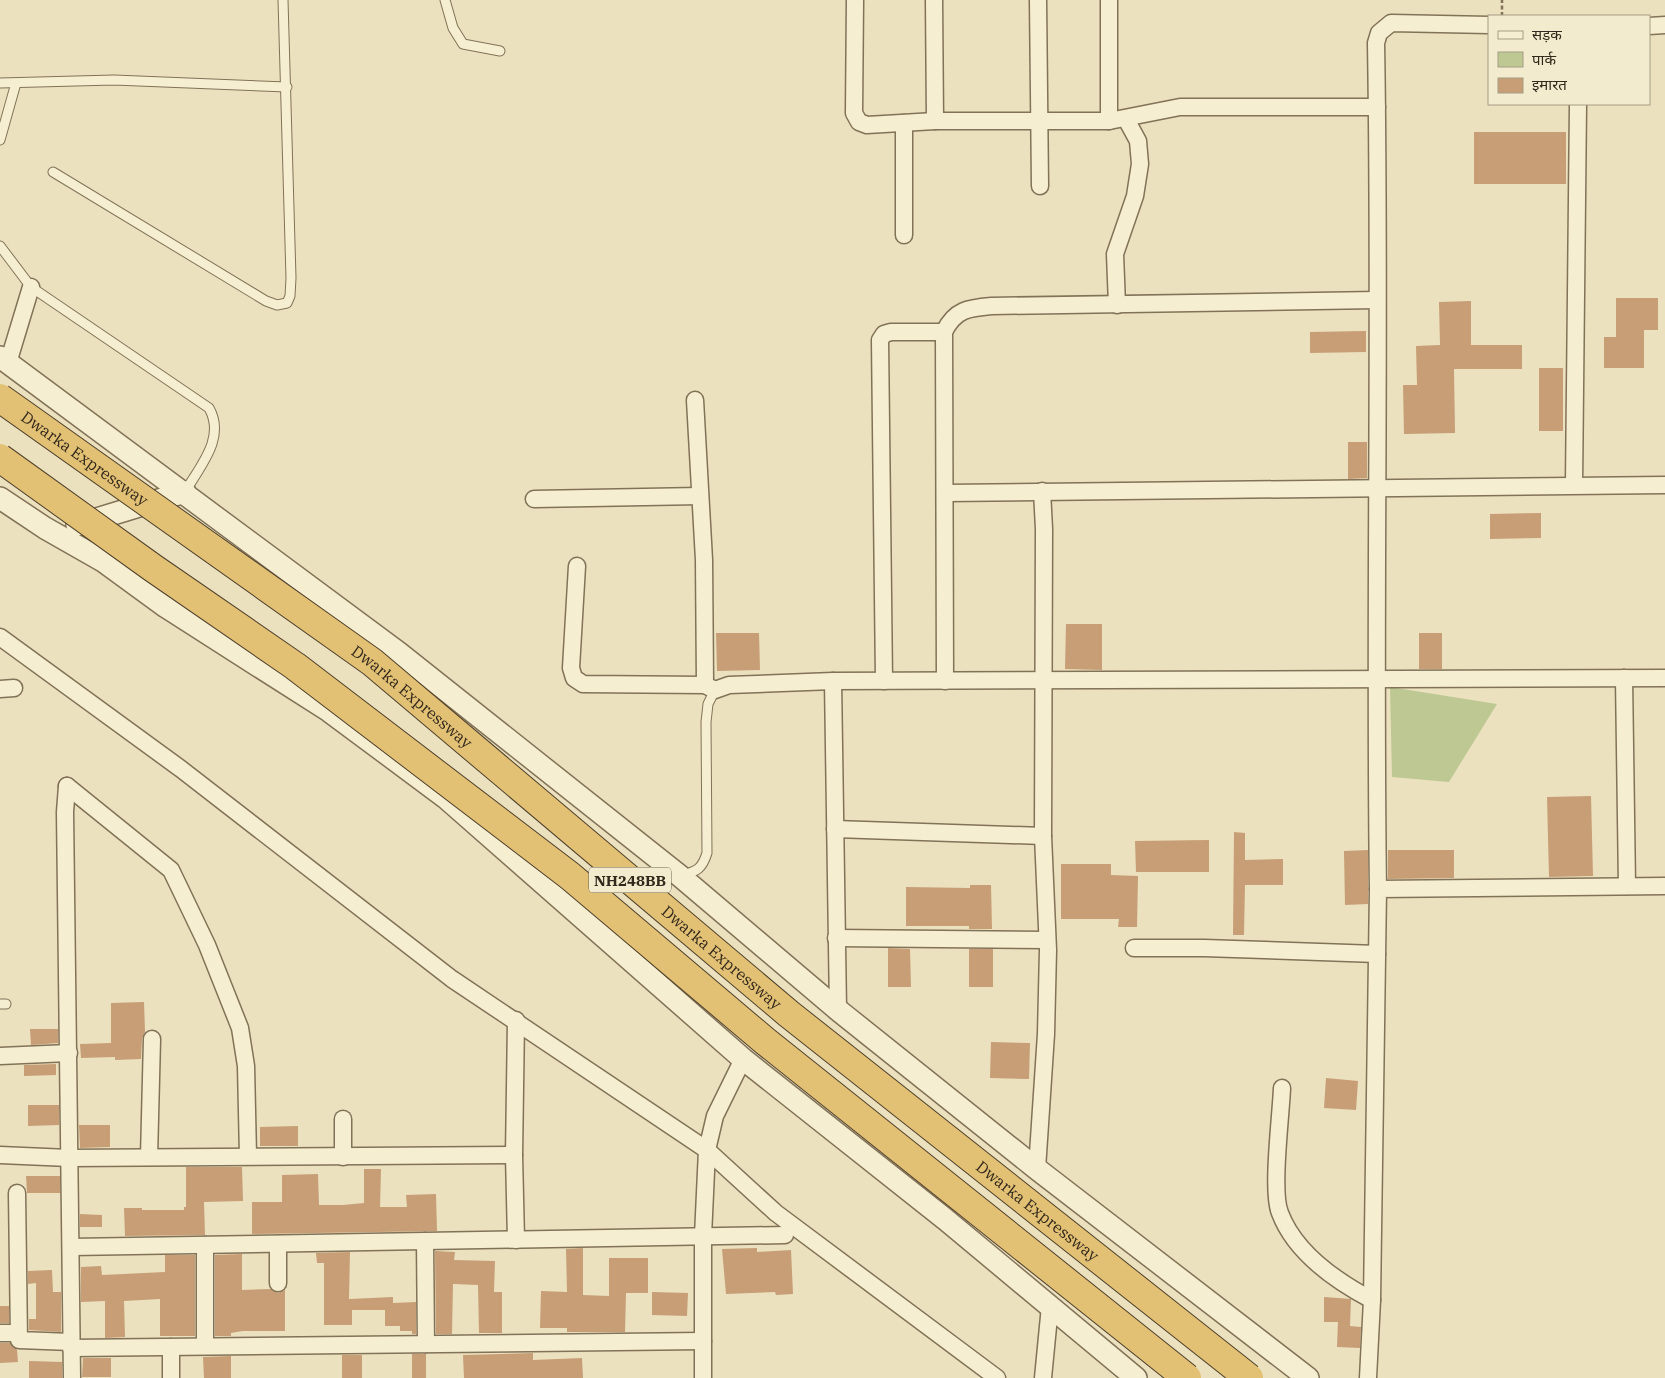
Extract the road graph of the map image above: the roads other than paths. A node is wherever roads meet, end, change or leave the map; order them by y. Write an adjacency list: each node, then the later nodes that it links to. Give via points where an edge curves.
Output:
1 (283, 0): 13 (lane)
2 (446, 0): 10 (lane, via 453,28 463,44)
3 (855, 0): 20 (street, via 854,113 859,122 867,125)
4 (934, 0): 18 (street)
5 (1038, 0): 17 (street)
6 (1109, 0): 19 (street)
7 (1488, 25): 15 (street, via 1390,23 1383,28 1376,43)
8 (1665, 25): 9 (street)
9 (1650, 26)
10 (500, 51)
11 (0, 83): 12 (lane)
12 (16, 83): 13 (lane, via 114,80); 21 (lane)
13 (287, 87): 22 (lane, via 291,278 287,303 277,305 266,301)
14 (1578, 105): 34 (street)
15 (1377, 107): 16 (street, via 1180,107); 27 (street)
16 (1126, 119): 19 (street); 28 (street, via 1138,141 1140,164 1135,196 1115,254)
17 (1039, 120): 18 (street); 19 (street); 23 (street)
18 (935, 121): 20 (street)
19 (1109, 121)
20 (904, 123): 24 (street)
21 (0, 140)
22 (53, 172)
23 (1040, 186)
24 (904, 235)
25 (0, 246): 26 (lane)
26 (31, 287): 30 (street); 38 (lane, via 209,408 215,418 216,432 212,446)
27 (1378, 300): 28 (street); 36 (street)
28 (1117, 305): 29 (street, via 967,308 950,320)
29 (944, 332): 39 (street); 50 (street, via 891,332 880,340)
30 (4, 360): 38 (street)
31 (0, 398): 105 (highway, Dwarka Expressway / NH248BB, bridge, via 372,662 789,1014)
32 (695, 400): 40 (street)
33 (0, 458): 104 (highway, NH248BB, bridge, via 295,666 570,876 765,1041)
34 (1574, 484): 35 (street); 36 (street)
35 (1665, 485)
36 (1379, 490): 37 (street); 48 (street)
37 (1042, 491): 39 (street); 52 (street)
38 (185, 492): 43 (street); 56 (street, via 399,653)
39 (945, 493): 51 (street)
40 (700, 496): 42 (street); 53 (street)
41 (0, 498): 43 (street)
42 (534, 499)
43 (53, 532): 69 (street, via 103,561 166,607 329,711 446,798)
44 (577, 566): 53 (street, via 571,655 574,678 582,684)
45 (0, 637): 65 (street, via 180,769 452,978)
46 (1624, 678): 47 (street); 48 (street); 57 (street)
47 (1665, 678)
48 (1375, 679): 52 (street); 59 (street)
49 (833, 681): 50 (street); 53 (street); 54 (street)
50 (884, 681): 51 (street)
51 (945, 681): 52 (street)
52 (1043, 682): 55 (street)
53 (710, 688): 56 (lane, via 706,722 707,853 699,869)
54 (835, 829): 55 (street); 60 (street)
55 (1043, 836): 61 (street)
56 (680, 876): 64 (street)
57 (1627, 886): 58 (street); 59 (street)
58 (1665, 886)
59 (1378, 889): 63 (street)
60 (836, 938): 61 (street); 64 (street)
61 (1047, 940): 79 (street, via 1046,1034)
62 (1134, 948): 63 (street)
63 (1377, 954): 89 (street)
64 (838, 1010): 79 (street)
65 (516, 1020): 72 (street); 74 (street)
66 (152, 1039): 76 (street)
67 (69, 1053): 68 (street); 75 (street, via 67,786 171,870 207,944 240,1028 246,1066); 78 (street)
68 (0, 1056)
69 (743, 1058): 72 (street, via 715,1116); 90 (street)
70 (1282, 1088): 89 (street, via 1276,1189 1279,1212 1296,1242 1343,1285)
71 (343, 1119): 77 (street)
72 (707, 1150): 82 (street); 101 (street, via 776,1213)
73 (0, 1155): 78 (street)
74 (514, 1155): 77 (street); 83 (street)
75 (248, 1156): 76 (street); 77 (street)
76 (150, 1157): 78 (street)
77 (343, 1157)
78 (69, 1158): 87 (street)
79 (1037, 1169): 106 (street)
80 (17, 1193): 92 (street)
81 (785, 1235): 82 (street)
82 (703, 1236): 83 (street); 93 (street)
83 (516, 1240): 84 (street)
84 (425, 1241): 85 (street); 94 (street)
85 (278, 1244): 86 (street); 88 (street)
86 (205, 1245): 87 (street); 96 (street)
87 (71, 1247): 95 (street)
88 (278, 1283)
89 (1372, 1300): 107 (street)
90 (1050, 1306): 102 (street); 103 (street)
91 (0, 1333): 92 (street)
92 (18, 1333): 95 (street, via 19,1340)
93 (703, 1341): 94 (street); 100 (street)
94 (426, 1344): 96 (street)
95 (71, 1345): 97 (street); 98 (street)
96 (205, 1346): 97 (street)
97 (172, 1347): 99 (street)
98 (72, 1378)
99 (171, 1378)
100 (703, 1378)
101 (997, 1378)
102 (1043, 1378)
103 (1136, 1378)
104 (1186, 1378)
105 (1249, 1378)
106 (1308, 1378)
107 (1368, 1378)

